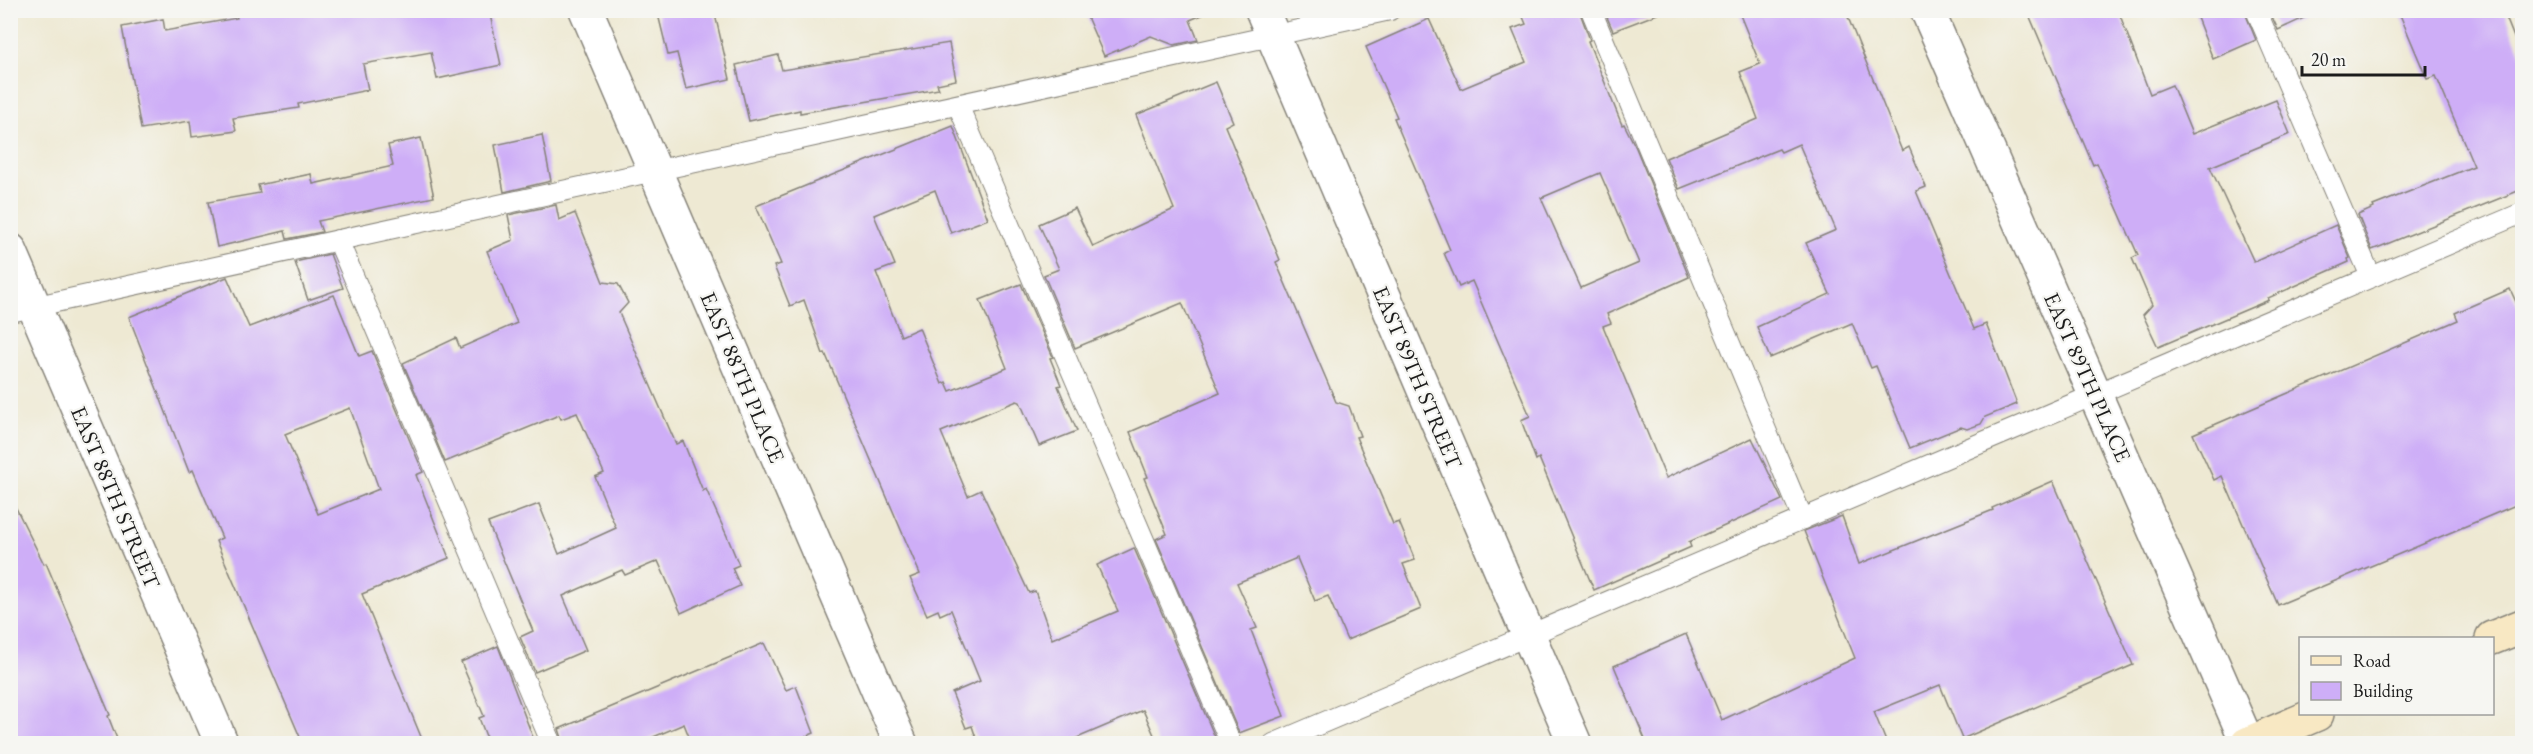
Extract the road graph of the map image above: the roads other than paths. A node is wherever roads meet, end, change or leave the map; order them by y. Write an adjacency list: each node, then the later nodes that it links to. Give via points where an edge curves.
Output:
1 (586, 10): 8 (street, EAST 88TH PLACE)
2 (1390, 10): 6 (lane)
3 (1590, 10): 15 (lane)
4 (1927, 10): 14 (street, EAST 89TH PLACE)
5 (2256, 10): 12 (lane)
6 (1267, 23): 7 (lane); 17 (street, EAST 89TH STREET)
7 (958, 105): 8 (lane); 24 (lane)
8 (655, 171): 10 (lane); 23 (street, EAST 88TH PLACE)
9 (2523, 213): 12 (lane)
10 (338, 240): 13 (lane); 22 (lane)
11 (10, 250): 13 (street, EAST 88TH STREET)
12 (2371, 277): 14 (lane)
13 (23, 309): 21 (street, EAST 88TH STREET)
14 (2096, 394): 15 (lane); 20 (street, EAST 89TH PLACE)
15 (1803, 519): 17 (lane)
16 (2523, 626): 18 (main road)
17 (1529, 635): 25 (lane); 26 (street, EAST 89TH STREET)
18 (2494, 638)
19 (2315, 715): 20 (main road)
20 (2248, 743)
21 (222, 744)
22 (552, 744)
23 (901, 744)
24 (1231, 744)
25 (1273, 744)
26 (1575, 744)

